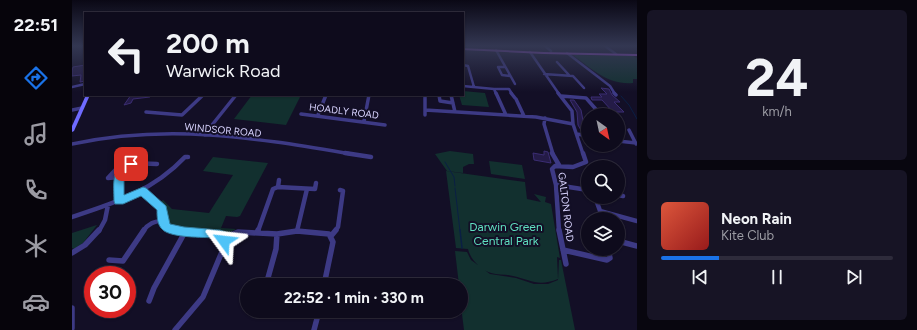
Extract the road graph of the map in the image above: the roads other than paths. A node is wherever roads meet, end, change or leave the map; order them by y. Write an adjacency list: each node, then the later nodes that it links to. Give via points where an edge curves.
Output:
1 (502, 61): 6 (street)
2 (537, 61): 7 (street)
3 (578, 61): 17 (street, via 610,86)
4 (557, 62): 8 (street)
5 (464, 65): 14 (street, via 468,66)
6 (505, 67): 9 (street); 9 (street, via 498,66 502,76)
7 (546, 75): 8 (street); 26 (street)
8 (569, 75): 15 (street)
9 (510, 76): 11 (street)
10 (84, 84): 13 (street)
11 (514, 84)
12 (464, 86): 14 (street)
13 (72, 87)
14 (474, 87): 16 (street)
15 (584, 88)
16 (494, 89): 37 (street); 38 (street, via 510,87)
17 (616, 94)
18 (88, 96): 28 (main road)
19 (202, 96): 32 (street, via 182,115 169,115 159,111)
20 (235, 96): 46 (street)
21 (326, 96): 35 (street)
22 (368, 96): 40 (street)
23 (425, 96): 31 (street)
24 (439, 96): 27 (street, via 440,101)
25 (451, 96): 27 (street)
26 (561, 96): 29 (street, via 586,98); 41 (street, via 572,111)
27 (453, 103): 33 (street)
28 (82, 108): 30 (street); 44 (main road)
29 (595, 108)
30 (72, 110)
31 (425, 110): 33 (street); 36 (street)
32 (146, 112)
33 (455, 112): 37 (street)
34 (301, 114): 35 (street, HOADLY ROAD)
35 (318, 115): 40 (street, HOADLY ROAD)
36 (425, 115)
37 (506, 115): 38 (street)
38 (524, 116): 39 (street)
39 (545, 118): 41 (street); 55 (street, via 544,124 553,155)
40 (364, 121): 42 (street, HOADLY ROAD)
41 (573, 124): 45 (street)
42 (385, 125)
43 (629, 130): 50 (street)
44 (72, 131)
45 (577, 134): 47 (street); 55 (street, GALTON ROAD, via 586,162 573,167)
46 (204, 135): 49 (street, WINDSOR ROAD, via 141,134 112,136); 52 (street, WINDSOR ROAD, via 284,143)
47 (581, 135)
48 (625, 142): 50 (street)
49 (72, 144)
50 (636, 144)
51 (188, 157): 64 (street)
52 (372, 157)
53 (122, 163): 56 (street, via 108,178)
54 (157, 164): 56 (street, via 131,164 121,170)
55 (559, 165): 59 (street, GALTON ROAD, via 552,169)
56 (119, 178): 65 (street)
57 (279, 180): 60 (street)
58 (316, 183): 61 (street, via 315,189)
59 (556, 185): 62 (street); 80 (street, GALTON ROAD, via 559,235)
60 (278, 187): 61 (street); 74 (street, via 271,191)
61 (307, 189): 72 (street)
62 (581, 189)
63 (340, 190): 76 (street, via 343,191 338,227)
64 (143, 191): 65 (street); 70 (street, via 162,209)
65 (119, 201): 67 (street)
66 (598, 204): 68 (street)
67 (108, 205): 69 (street); 81 (street, via 105,221 87,244)
68 (600, 211): 71 (street)
69 (72, 217)
70 (163, 220): 73 (street, via 169,229); 85 (street, via 147,226 123,261)
71 (637, 221)
72 (297, 231): 75 (street); 76 (street, via 326,233)
73 (184, 232): 77 (street, via 216,233); 89 (street)
74 (257, 233): 75 (street); 77 (street, via 235,233)
75 (277, 234): 87 (street, via 276,249)
76 (331, 236): 88 (street, via 333,242)
77 (224, 238): 93 (street, via 224,247 203,297)
78 (625, 243): 79 (street)
79 (637, 246)
80 (563, 250): 82 (street); 86 (street, GALTON ROAD)
81 (72, 253)
82 (581, 254)
83 (589, 256): 84 (street, via 607,260)
84 (610, 256)
85 (109, 260)
86 (566, 264)
87 (268, 278)
88 (325, 278)
89 (149, 301)
90 (72, 308): 92 (street)
91 (317, 318): 94 (street)
92 (72, 328)
93 (175, 330)
94 (314, 330)

